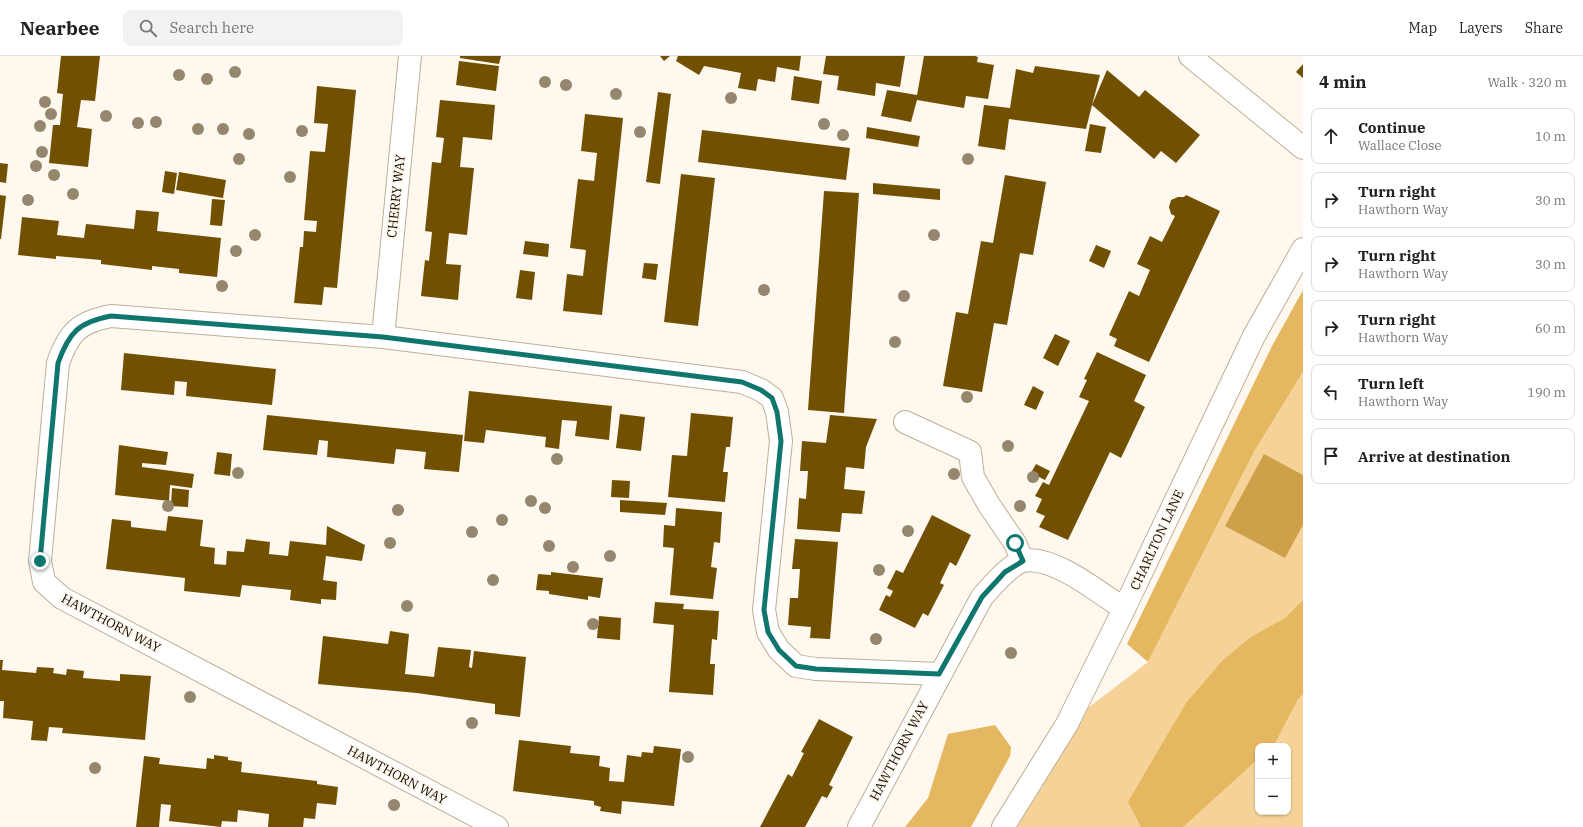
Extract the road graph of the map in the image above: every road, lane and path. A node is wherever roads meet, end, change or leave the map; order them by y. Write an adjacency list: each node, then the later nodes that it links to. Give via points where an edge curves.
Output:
1 (410, 56): 5 (street, CHERRY WAY)
2 (1190, 56): 3 (street)
3 (1303, 148)
4 (1303, 249): 8 (street, CHARLTON LANE, via 1254,336)
5 (383, 337): 9 (street, HAWTHORN WAY, via 742,382 761,390 772,398 777,412 781,441 764,610 768,632 775,644 796,666); 10 (street, HAWTHORN WAY, via 111,316 94,319 78,328 66,343 58,363 40,561 44,582 62,598)
6 (905, 422): 7 (street, via 970,452 973,477 1015,543)
7 (1023, 561): 8 (street, via 1045,562 1066,571); 9 (street, HAWTHORN WAY, via 1005,572 982,597)
8 (1124, 609): 12 (street, CHARLTON LANE, via 1067,724)
9 (939, 674): 11 (street, HAWTHORN WAY)
10 (497, 827)
11 (859, 827)
12 (1003, 827)

